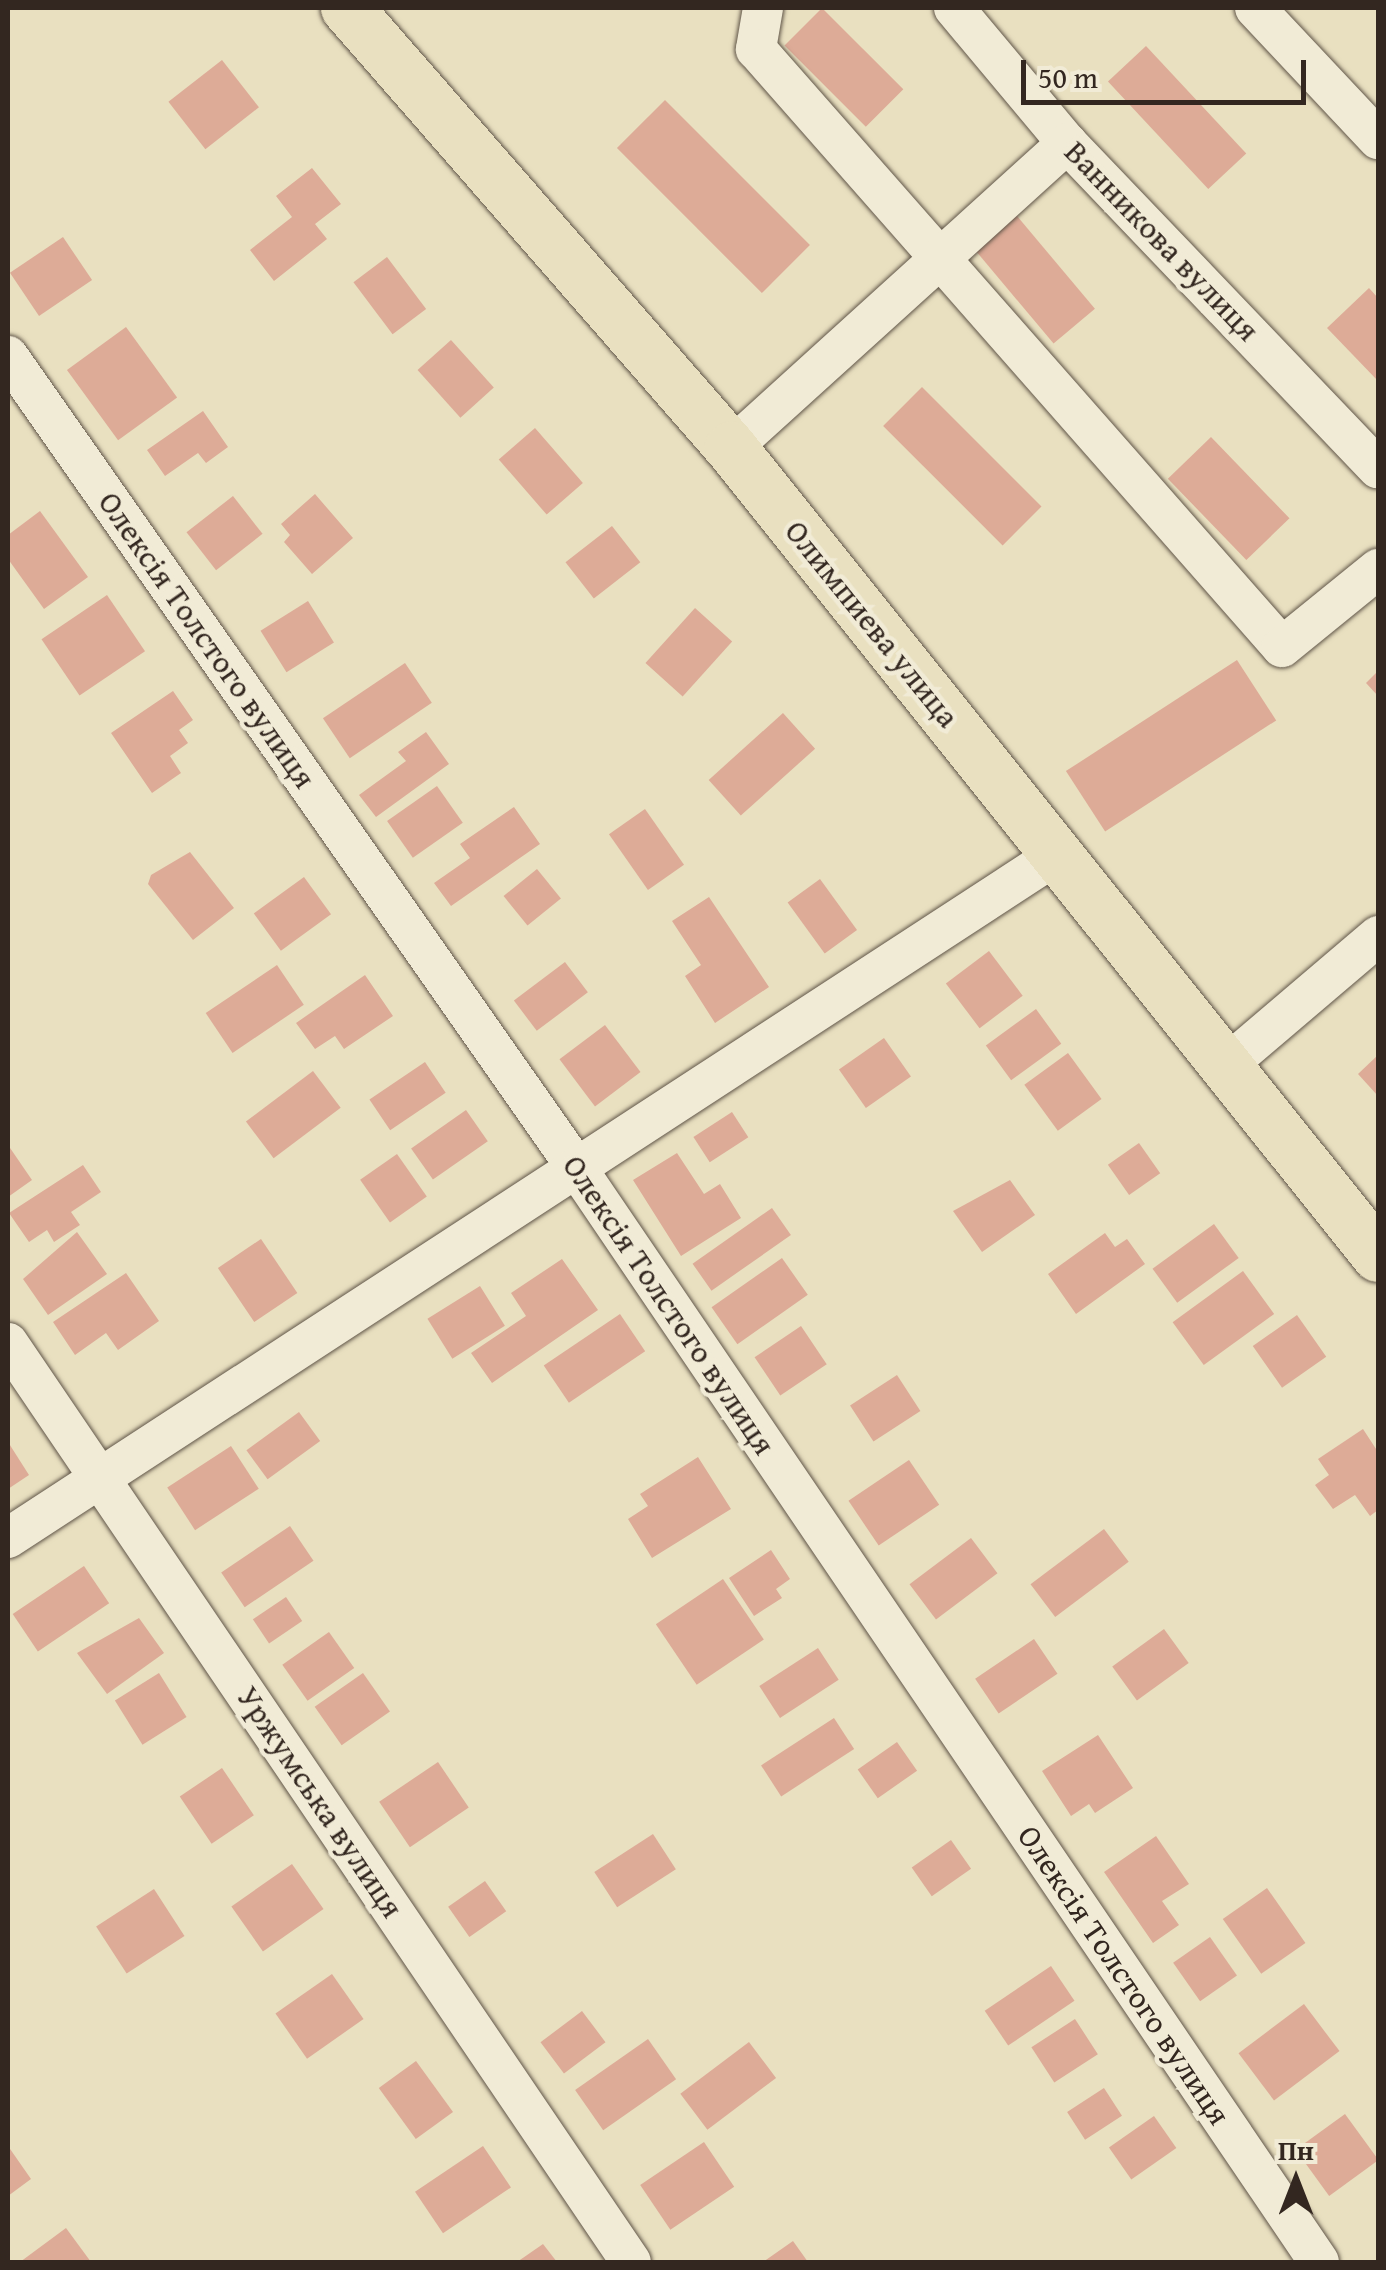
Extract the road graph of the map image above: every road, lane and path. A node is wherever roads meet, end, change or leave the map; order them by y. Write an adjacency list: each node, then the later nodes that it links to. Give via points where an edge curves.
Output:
1 (346, 8): 9 (main road, Олимпиева улица)
2 (762, 8): 7 (street, via 756,49)
3 (954, 8): 6 (street, Ванникова вулиця)
4 (1254, 8): 5 (street)
5 (1378, 139)
6 (1067, 142): 7 (street); 10 (street, Ванникова вулиця)
7 (940, 257): 9 (street); 11 (street, via 1282,647)
8 (8, 356): 15 (street, Олексія Толстого вулиця)
9 (731, 448): 12 (main road, Олимпиева улица)
10 (1378, 468)
11 (1378, 570)
12 (1058, 854): 14 (main road, Олимпиева улица); 15 (street)
13 (1378, 936): 14 (street)
14 (1229, 1063): 16 (main road, Олимпиева улица)
15 (576, 1166): 18 (street); 21 (street, Олексія Толстого вулиця)
16 (1378, 1256)
17 (8, 1343): 18 (street, Уржумська вулиця)
18 (98, 1474): 19 (street); 20 (street, Уржумська вулиця)
19 (8, 1538)
20 (632, 2262)
21 (1318, 2262)

